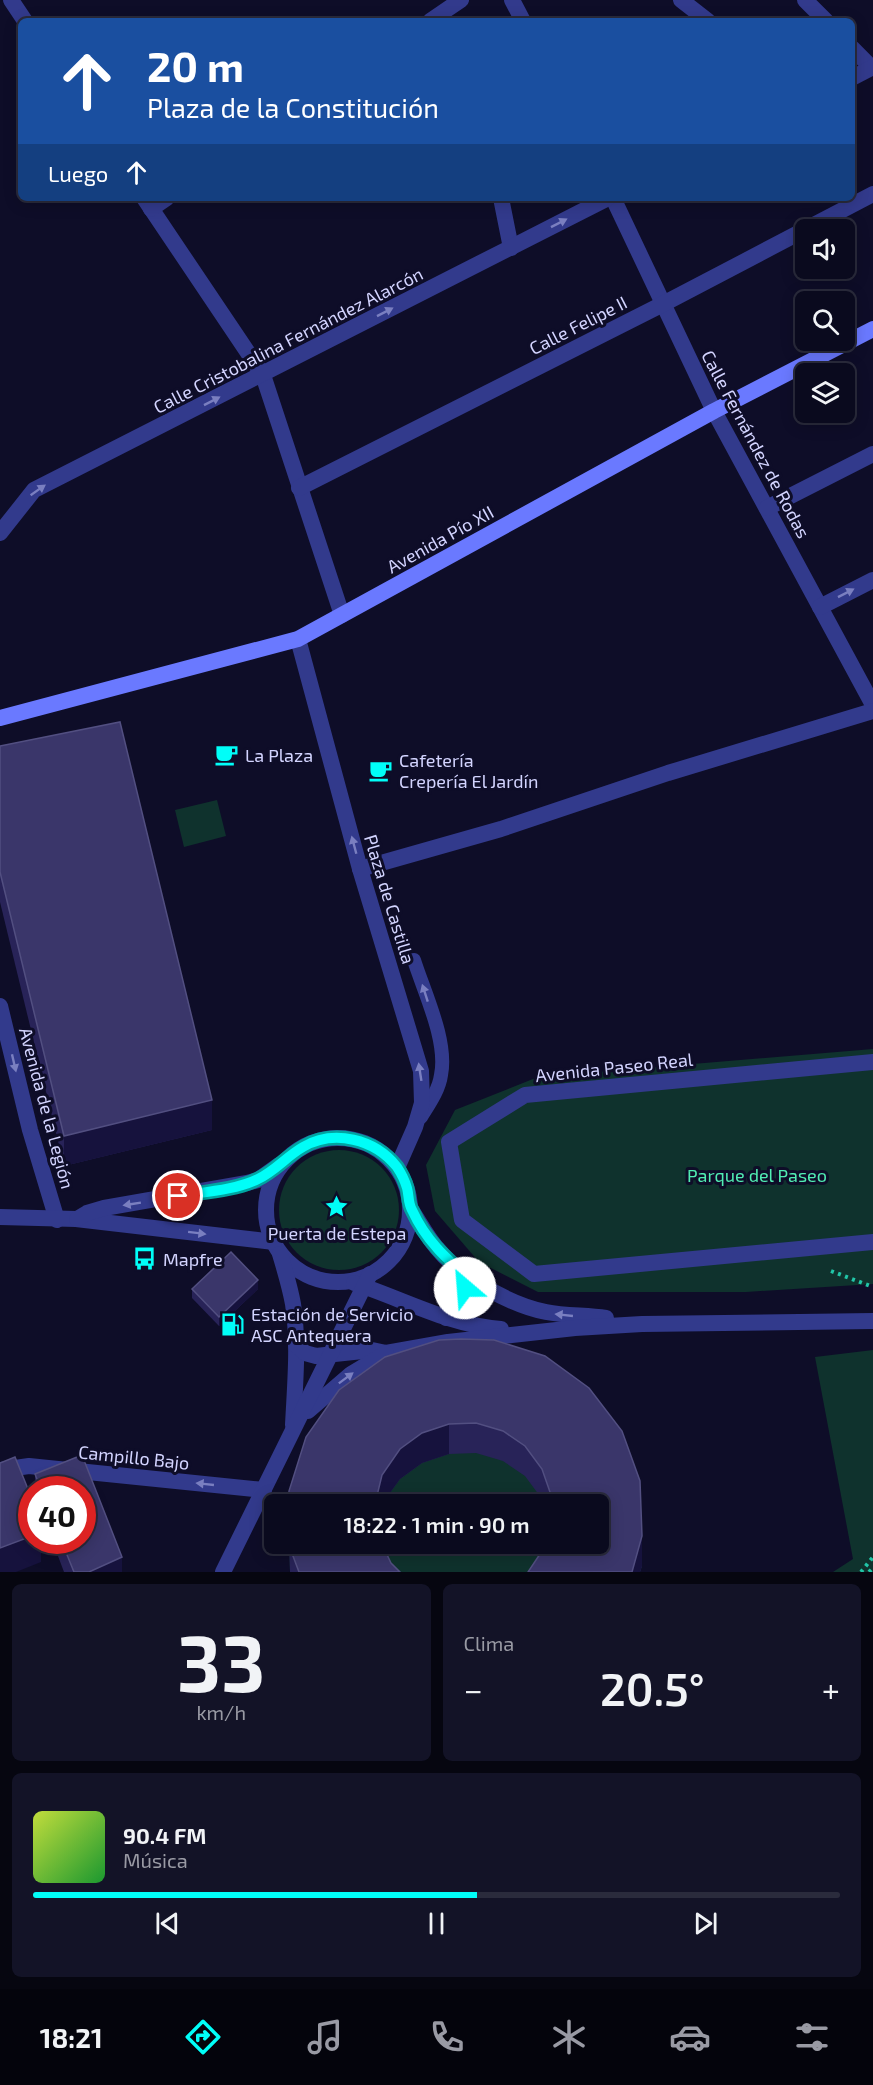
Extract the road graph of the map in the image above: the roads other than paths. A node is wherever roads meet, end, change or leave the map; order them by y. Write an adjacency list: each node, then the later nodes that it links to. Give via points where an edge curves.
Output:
1 (11, 0): 6 (street)
2 (461, 0): 7 (street)
3 (512, 0): 8 (street)
4 (681, 0): 9 (street)
5 (805, 0): 10 (street)
6 (23, 18)
7 (434, 18)
8 (521, 18)
9 (704, 18)
10 (823, 18)
11 (855, 51): 12 (street)
12 (872, 68): 13 (street)
13 (855, 76)
14 (873, 194): 20 (street, Calle Felipe II)
15 (502, 201): 19 (street)
16 (602, 201): 19 (street, Calle Cristobalina Fernández Alarcón, one-way to 16)
17 (614, 201): 20 (street, Calle Fernández de Rodas)
18 (147, 203): 22 (street)
19 (511, 248): 22 (street, Calle Cristobalina Fernández Alarcón, one-way to 19)
20 (663, 304): 23 (street, Calle Fernández de Rodas); 25 (street, Calle Felipe II)
21 (873, 329): 23 (main road, Avenida Pío XII)
22 (263, 375): 25 (street); 27 (street, Calle Cristobalina Fernández Alarcón, one-way to 22, via 34,490)
23 (714, 411): 26 (street, Calle Fernández de Rodas); 30 (main road, Avenida Pío XII)
24 (873, 454): 26 (street)
25 (299, 488): 30 (street)
26 (766, 508): 29 (street, Calle Fernández de Rodas)
27 (3, 522)
28 (873, 580): 29 (street, one-way to 28)
29 (820, 607): 32 (street, Calle Fernández de Rodas)
30 (342, 615): 31 (main road, Avenida Pío XII)
31 (298, 639): 34 (main road, Avenida Pío XII); 35 (street, Plaza de Castilla, one-way to 31)
32 (873, 705)
33 (873, 711): 35 (street, via 501,829)
34 (0, 718)
35 (360, 869): 39 (street, Plaza de Castilla, one-way to 35, via 422,1103 421,1071)
36 (414, 960): 39 (lane, one-way to 36, via 434,1096 442,1065 439,1036)
37 (0, 1006): 45 (street, Avenida de la Legión, one-way to 45)
38 (873, 1062): 46 (street, Avenida Paseo Real, via 525,1095 449,1142 462,1220 534,1274)
39 (415, 1127): 41 (street, Plaza de Castilla)
40 (286, 1159): 41 (street, via 323,1139 344,1138 364,1142); 44 (street, one-way to 44, via 247,1184 104,1208); 47 (street, via 273,1180 266,1204 268,1228)
41 (397, 1168): 42 (street, via 407,1187)
42 (410, 1208): 48 (street, via 436,1247); 49 (street, via 402,1244 392,1258)
43 (0, 1218): 45 (street)
44 (76, 1219): 45 (street); 47 (street, one-way to 47)
45 (57, 1220)
46 (873, 1242)
47 (276, 1246): 49 (street, via 307,1275 327,1281); 54 (street, via 293,1305)
48 (456, 1266): 50 (street, via 463,1280 463,1300 455,1314); 52 (street, one-way to 48, via 538,1311 500,1295)
49 (360, 1281): 50 (street); 56 (street)
50 (446, 1318): 53 (street, via 481,1327)
51 (873, 1321): 52 (street)
52 (642, 1324): 53 (street)
53 (545, 1332): 55 (street)
54 (296, 1345): 56 (street, via 310,1355); 57 (street)
55 (386, 1353): 56 (street, via 372,1350); 57 (street, one-way to 55, via 304,1416 335,1386)
56 (330, 1355): 57 (street)
57 (292, 1435): 59 (street)
58 (0, 1470): 59 (street, Campillo Bajo, one-way to 58, via 29,1466)
59 (264, 1490): 60 (street)
60 (223, 1572)

